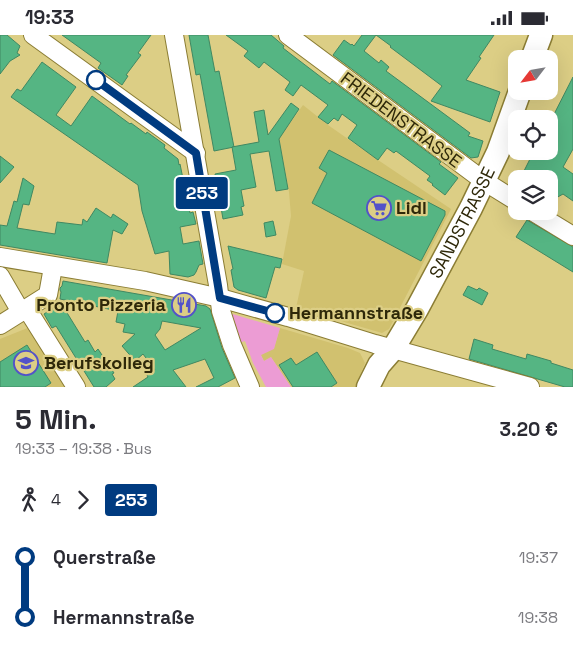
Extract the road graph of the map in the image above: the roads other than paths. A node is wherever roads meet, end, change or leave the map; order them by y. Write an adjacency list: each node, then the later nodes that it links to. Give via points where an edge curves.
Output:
1 (34, 35): 7 (street)
2 (174, 35): 7 (street)
3 (288, 35): 8 (street, FRIEDENSTRASSE)
4 (540, 35): 5 (main road)
5 (535, 50)
6 (517, 100): 8 (main road, SANDSTRASSE)
7 (196, 153): 15 (street)
8 (484, 181): 9 (street, FRIEDENSTRASSE); 18 (main road, SANDSTRASSE, via 434,279)
9 (508, 196)
10 (549, 220): 11 (street)
11 (571, 232)
12 (0, 257): 13 (street)
13 (53, 267): 15 (street, via 145,281); 16 (street, via 48,295)
14 (0, 276): 16 (street)
15 (220, 298): 18 (street); 20 (street, via 232,345)
16 (24, 310): 17 (street); 19 (street)
17 (0, 325)
18 (393, 349): 21 (main road, SANDSTRASSE, via 379,365); 22 (main road, SANDSTRASSE); 23 (street)
19 (76, 387)
20 (250, 387)
21 (368, 387)
22 (383, 387)
23 (530, 387)

